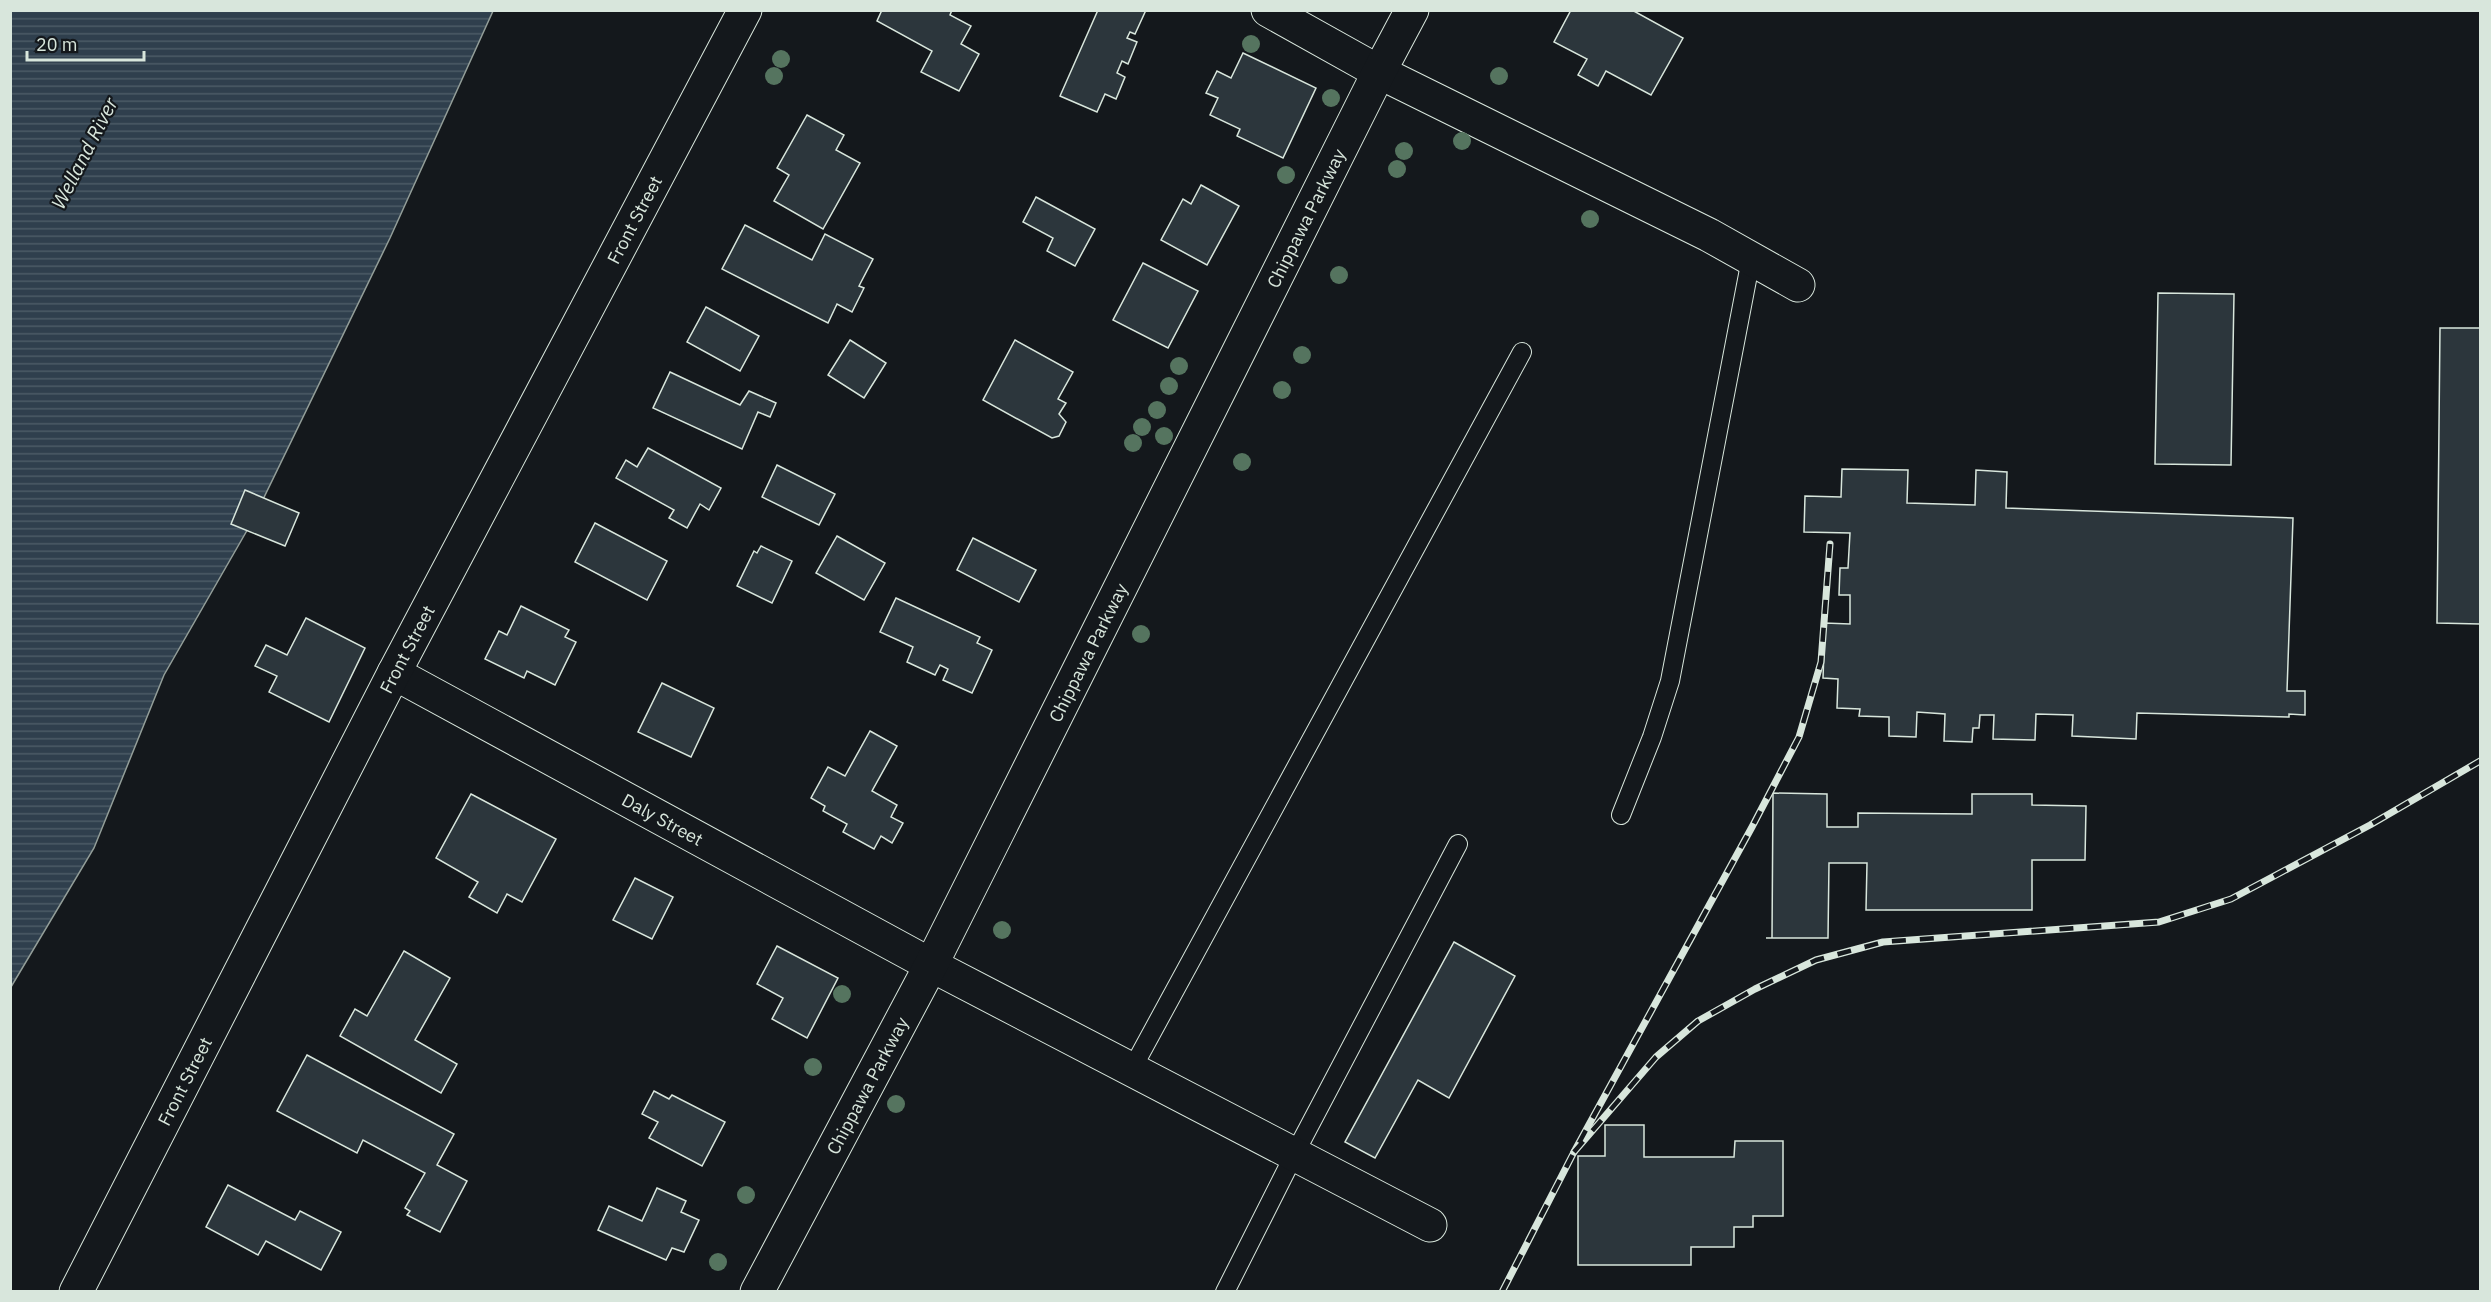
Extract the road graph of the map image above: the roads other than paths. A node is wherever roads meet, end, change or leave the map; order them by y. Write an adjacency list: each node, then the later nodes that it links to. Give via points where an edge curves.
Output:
1 (745, 10): 8 (street, Front Street)
2 (1268, 10): 4 (street)
3 (1412, 10): 4 (street, Chippawa Parkway)
4 (1379, 72): 5 (street); 11 (street, Chippawa Parkway)
5 (1751, 259): 6 (street); 9 (lane, via 1670,681)
6 (1798, 285)
7 (1522, 352): 12 (lane)
8 (394, 673): 11 (street, Daly Street); 15 (street, Front Street)
9 (1621, 815)
10 (1458, 844): 13 (lane)
11 (931, 965): 12 (street, Daly Street); 16 (street, Chippawa Parkway)
12 (1132, 1069): 13 (street, Daly Street)
13 (1294, 1155): 14 (street, Daly Street); 17 (lane)
14 (1430, 1224)
15 (76, 1292)
16 (757, 1292)
17 (1225, 1292)

